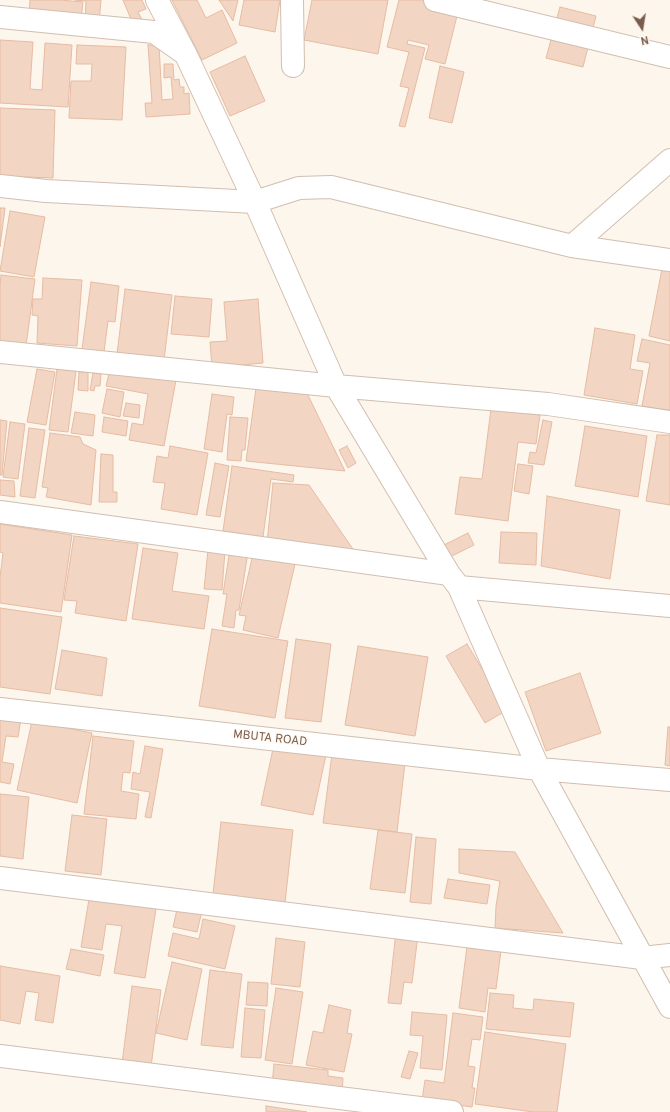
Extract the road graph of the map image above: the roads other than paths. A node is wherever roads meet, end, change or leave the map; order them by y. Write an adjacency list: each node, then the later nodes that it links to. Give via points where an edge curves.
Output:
1 (157, 0): 5 (street)
2 (292, 0): 7 (street)
3 (435, 0): 6 (street)
4 (0, 18): 5 (street, via 154,32)
5 (186, 55): 10 (street)
6 (670, 57)
7 (293, 66)
8 (670, 160): 11 (street)
9 (0, 186): 10 (street, via 46,191)
10 (255, 202): 11 (street, via 299,188 331,187); 14 (street)
11 (572, 246): 12 (street)
12 (670, 260)
13 (0, 352): 14 (street)
14 (336, 386): 15 (street, via 548,404); 17 (street)
15 (670, 422)
16 (0, 512): 17 (street)
17 (454, 580): 18 (street); 20 (street)
18 (670, 606)
19 (0, 709): 20 (street, MBUTA ROAD)
20 (539, 769): 21 (street, MBUTA ROAD); 24 (street)
21 (670, 780)
22 (0, 878): 24 (street)
23 (670, 955): 24 (street)
24 (642, 958): 25 (street)
25 (670, 1007)
26 (0, 1056): 27 (street)
27 (452, 1112)

